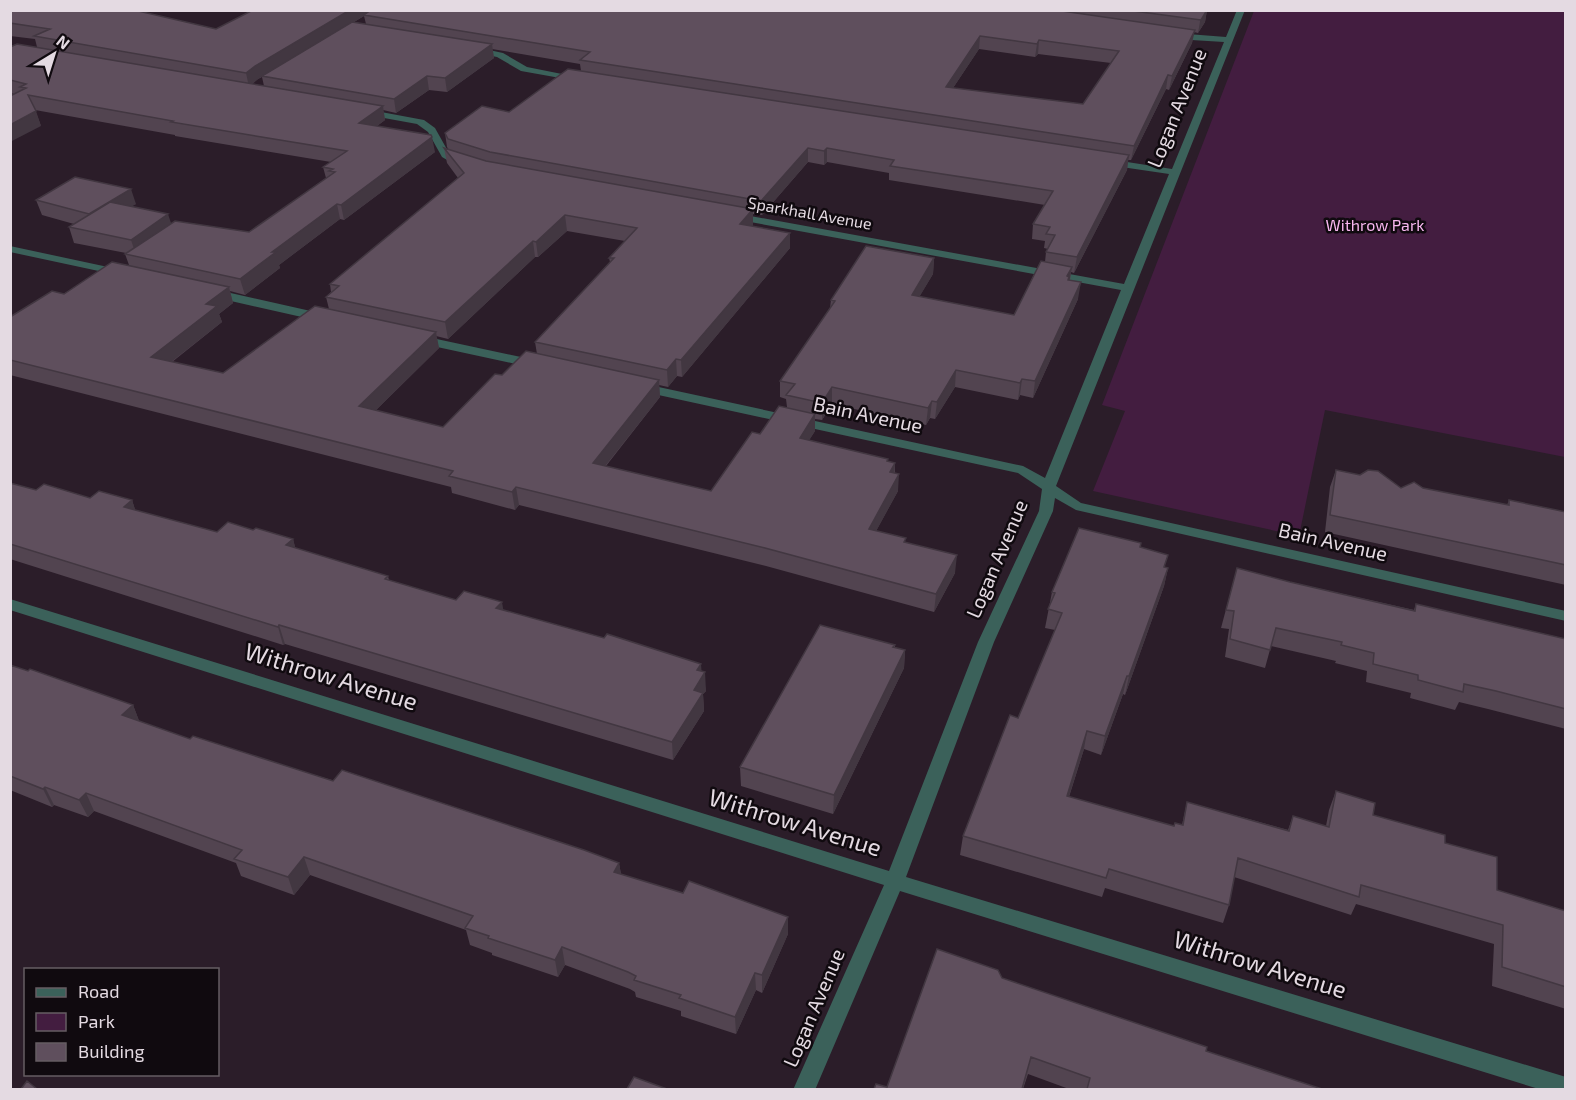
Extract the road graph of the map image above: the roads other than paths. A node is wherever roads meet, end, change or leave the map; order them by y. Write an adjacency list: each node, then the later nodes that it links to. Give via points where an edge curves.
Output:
1 (1240, 10): 3 (street, Logan Avenue)
2 (1161, 34): 3 (street)
3 (1229, 40): 9 (street, Logan Avenue)
4 (461, 48): 5 (street, via 500,55 534,71)
5 (592, 80)
6 (358, 111): 8 (street, via 422,123 431,130 445,157)
7 (1100, 161): 9 (street)
8 (478, 169)
9 (1174, 172): 13 (street, Logan Avenue)
10 (727, 215): 13 (street, Sparkhall Avenue)
11 (10, 249): 12 (street)
12 (134, 276)
13 (1129, 288): 19 (street, Logan Avenue)
14 (202, 291): 15 (street)
15 (340, 322)
16 (410, 337): 17 (street)
17 (548, 367)
18 (628, 384): 19 (street, Bain Avenue, via 1023,470)
19 (1048, 487): 21 (street, Bain Avenue, via 1076,506); 22 (street, Logan Avenue, via 1046,511 986,642)
20 (10, 604): 22 (street, Withrow Avenue)
21 (1566, 616)
22 (895, 881): 23 (street, Withrow Avenue); 24 (street, Logan Avenue)
23 (1566, 1087)
24 (804, 1089)

